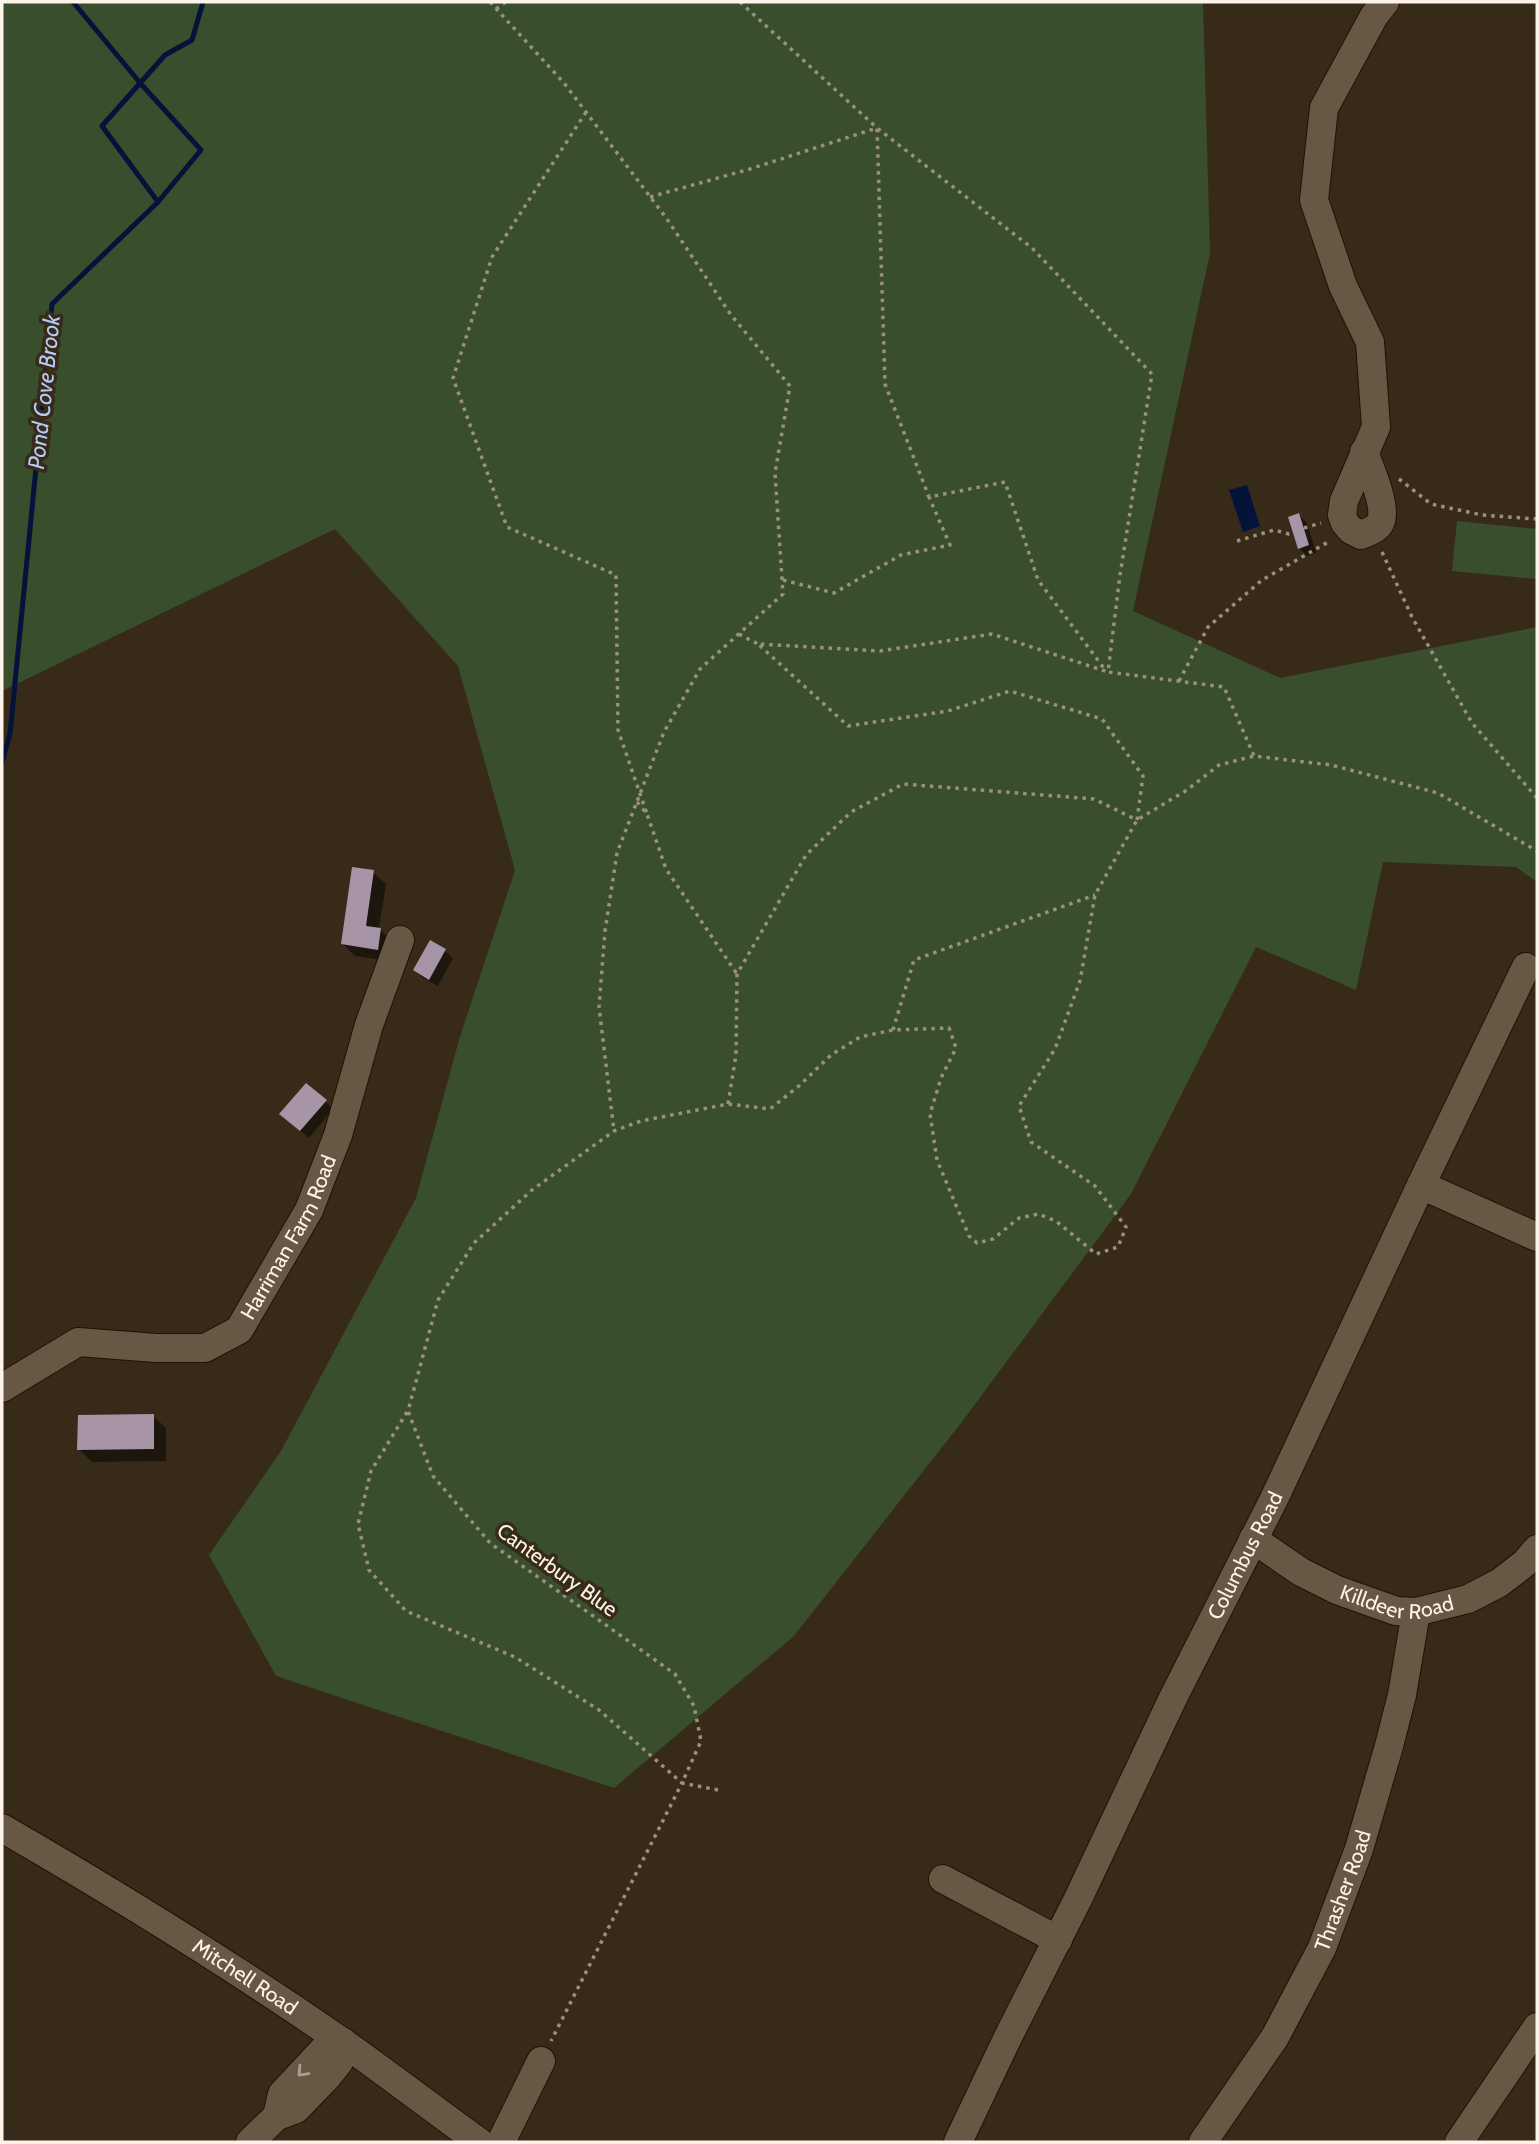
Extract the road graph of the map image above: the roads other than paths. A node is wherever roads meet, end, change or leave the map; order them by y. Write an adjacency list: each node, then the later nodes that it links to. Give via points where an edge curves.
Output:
1 (1385, 2): 2 (street, via 1324,108 1314,200 1343,286 1370,342 1376,427 1364,452 1382,515 1379,524)
2 (1361, 530)
3 (400, 940): 7 (street, Harriman Farm Road, via 338,1135 309,1210 239,1330 205,1348 78,1342)
4 (1526, 967): 5 (street, Columbus Road)
5 (1421, 1185): 6 (street); 8 (street, Columbus Road)
6 (1537, 1237)
7 (2, 1388)
8 (1253, 1539): 10 (street, Killdeer Road, via 1337,1590 1396,1611); 13 (street, Columbus Road)
9 (1537, 1549): 10 (street, Killdeer Road, via 1499,1583 1468,1600)
10 (1416, 1612): 22 (street, Thrasher Road, via 1402,1695 1337,1911 1292,2008)
11 (2, 1828): 15 (street, Mitchell Road, via 210,1953)
12 (943, 1879): 13 (street)
13 (1058, 1940): 21 (street, Columbus Road)
14 (1537, 2027): 17 (street)
15 (343, 2042): 18 (street, via 325,2048 282,2094 276,2116); 19 (street, Mitchell Road)
16 (541, 2061): 20 (street)
17 (1528, 2061): 23 (street)
18 (250, 2142)
19 (479, 2142)
20 (501, 2142)
21 (958, 2142)
22 (1203, 2142)
23 (1459, 2142)

